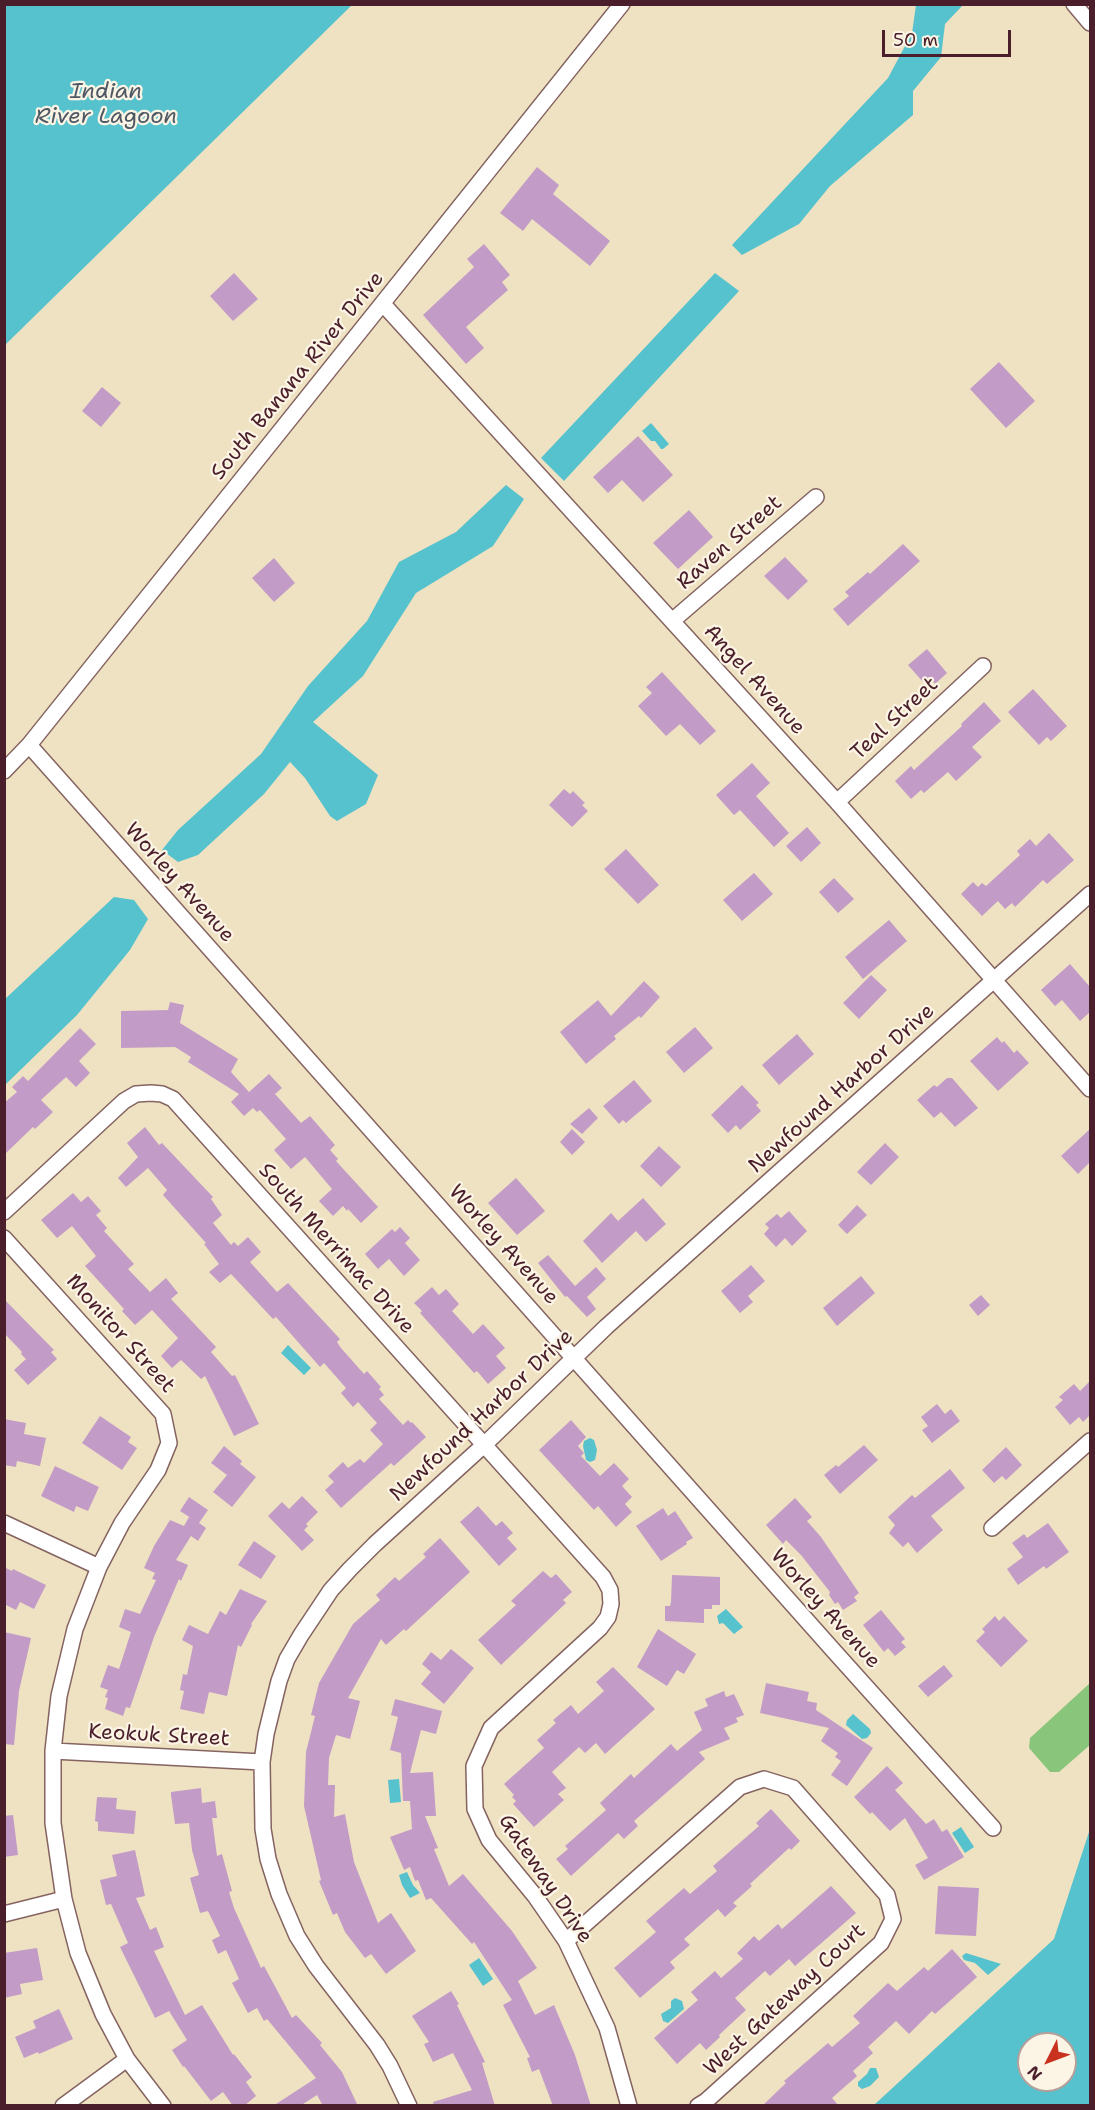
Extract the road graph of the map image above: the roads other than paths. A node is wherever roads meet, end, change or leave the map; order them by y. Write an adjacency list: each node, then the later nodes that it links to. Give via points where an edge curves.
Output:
1 (622, 4): 4 (street, South Banana River Drive)
2 (1074, 4): 3 (street)
3 (1090, 22)
4 (383, 304): 6 (street, Angel Avenue); 8 (street, South Banana River Drive)
5 (816, 497): 6 (street, Raven Street)
6 (672, 621): 10 (street, Angel Avenue)
7 (983, 666): 10 (street, Teal Street)
8 (28, 745): 9 (street, South Banana River Drive); 16 (street, Worley Avenue)
9 (4, 771)
10 (837, 802): 12 (street, Angel Avenue)
11 (1090, 894): 12 (street, Newfound Harbor Drive)
12 (994, 981): 13 (street, Angel Avenue); 16 (street, Newfound Harbor Drive)
13 (1090, 1089)
14 (4, 1212): 18 (street, South Merrimac Drive, via 124,1101 136,1094 151,1093 173,1099)
15 (4, 1238): 21 (street, Monitor Street, via 163,1414 169,1443 158,1470 122,1523)
16 (574, 1358): 18 (street, Newfound Harbor Drive); 24 (street, Worley Avenue)
17 (1090, 1441): 20 (street)
18 (484, 1445): 23 (street, Newfound Harbor Drive, via 350,1569 315,1613 279,1681); 27 (street, Gateway Drive, via 603,1577 610,1590 608,1617 600,1628 491,1728 474,1766 475,1809 489,1839)
19 (4, 1523): 21 (street)
20 (992, 1528)
21 (99, 1567): 22 (street, Monitor Street, via 75,1629 61,1684)
22 (53, 1751): 23 (street, Keokuk Street); 25 (street, Monitor Street, via 53,1823)
23 (262, 1762): 31 (street, Newfound Harbor Drive, via 263,1829 268,1859 287,1915 316,1966 377,2044)
24 (993, 1828)
25 (64, 1899): 26 (street); 28 (street, Monitor Street, via 78,1953)
26 (4, 1914)
27 (566, 1941): 32 (street, Gateway Drive, via 607,2028); 33 (street, West Gateway Court, via 740,1787 764,1779 793,1788 887,1895 893,1918 881,1942)
28 (127, 2059): 29 (street); 30 (street, Monitor Street)
29 (63, 2106)
30 (163, 2106)
31 (409, 2106)
32 (629, 2106)
33 (698, 2106)

